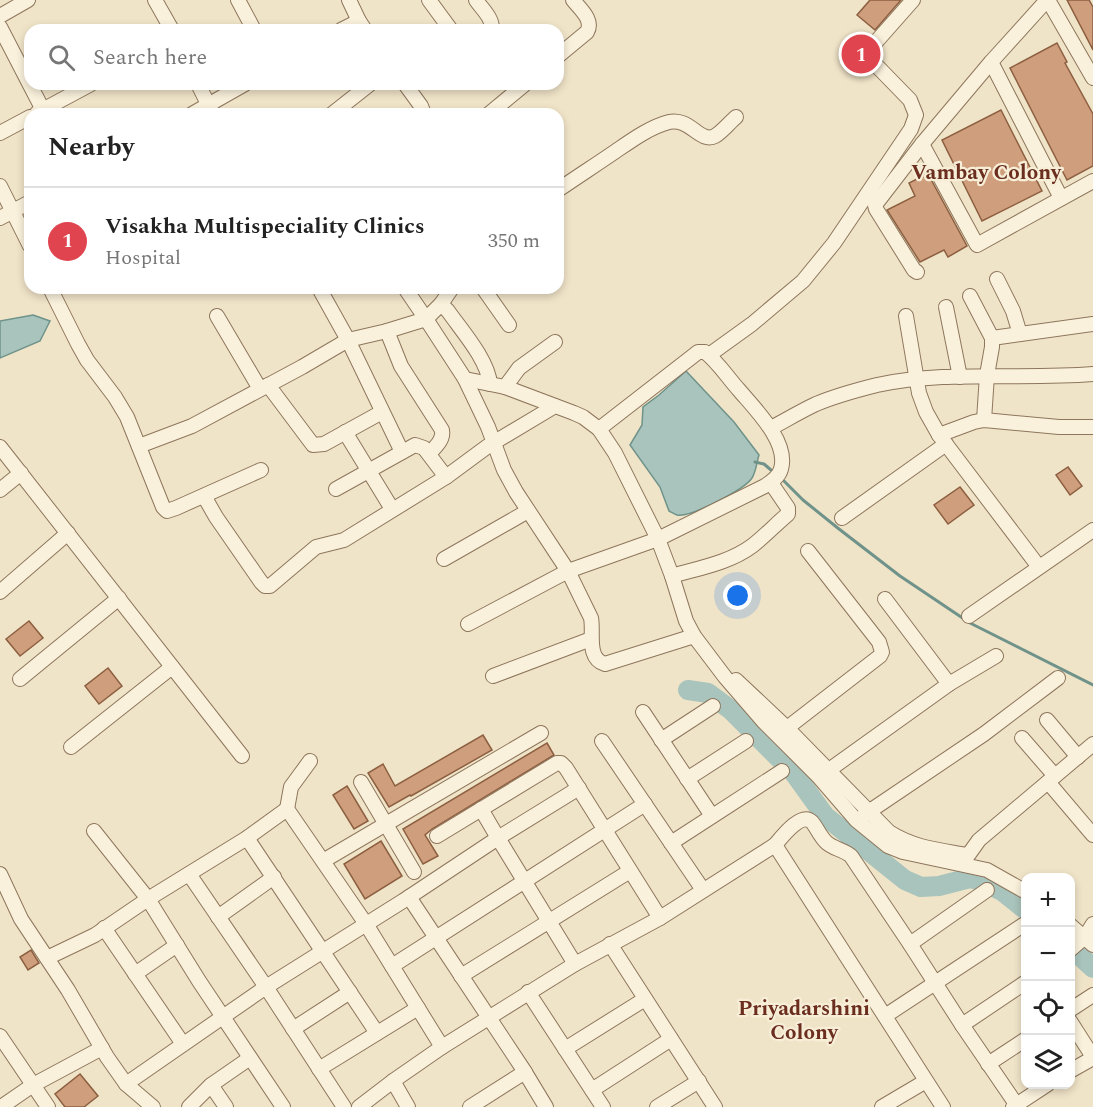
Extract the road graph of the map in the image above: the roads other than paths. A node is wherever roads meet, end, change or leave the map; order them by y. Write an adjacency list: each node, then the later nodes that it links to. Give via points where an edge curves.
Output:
1 (28, 0): 10 (street)
2 (155, 0): 11 (street)
3 (238, 0): 12 (street)
4 (349, 0): 13 (street)
5 (429, 0): 14 (street)
6 (476, 0): 15 (street)
7 (573, 0): 17 (street, via 590,28)
8 (913, 0): 68 (street, via 875,43 871,53 873,62 910,100 916,115 911,129 834,243 803,281)
9 (1048, 0): 18 (street); 19 (street)
10 (0, 16)
11 (169, 24)
12 (251, 24)
13 (361, 24)
14 (447, 24)
15 (492, 24)
16 (0, 27): 21 (street)
17 (564, 51)
18 (1089, 58): 20 (street)
19 (991, 62): 39 (street); 43 (street)
20 (1093, 78)
21 (24, 79)
22 (29, 90): 29 (street)
23 (80, 90): 30 (street)
24 (201, 90): 31 (street)
25 (237, 90): 32 (street)
26 (362, 90): 33 (street)
27 (413, 90): 34 (street)
28 (518, 90): 35 (street)
29 (37, 108)
30 (46, 108)
31 (210, 108)
32 (214, 108)
33 (340, 108)
34 (422, 108)
35 (496, 108)
36 (736, 117): 42 (street, via 708,138 683,122 669,122 638,136)
37 (24, 120): 38 (street)
38 (0, 133)
39 (922, 144): 43 (street, via 977,244); 48 (street, via 875,205)
40 (1093, 181): 43 (street)
41 (0, 186): 45 (street)
42 (564, 186)
43 (1061, 198)
44 (24, 205): 45 (street)
45 (13, 211): 46 (street); 47 (street)
46 (0, 219)
47 (24, 234)
48 (917, 272)
49 (997, 279): 64 (street)
50 (53, 294): 86 (street, via 82,352 127,417)
51 (322, 294): 66 (street)
52 (409, 294): 60 (street)
53 (448, 294): 56 (street)
54 (487, 294): 62 (street)
55 (970, 296): 65 (street)
56 (441, 304): 60 (street); 74 (street, via 484,363)
57 (946, 307): 71 (street)
58 (217, 316): 75 (street)
59 (906, 316): 73 (street)
60 (426, 319): 63 (street); 72 (street)
61 (1093, 324): 64 (street)
62 (509, 325)
63 (387, 331): 66 (street); 89 (street, via 401,366 442,430 441,440)
64 (1020, 334): 65 (street)
65 (992, 338): 70 (street)
66 (348, 340): 75 (street); 78 (street)
67 (555, 342): 76 (street, via 525,363)
68 (709, 355): 80 (street); 82 (street, via 698,352)
69 (1093, 374): 70 (street)
70 (987, 375): 71 (street); 79 (street)
71 (960, 377): 73 (street)
72 (465, 379): 74 (street); 85 (street)
73 (916, 380): 80 (street, via 852,392 816,404); 84 (street, via 922,402)
74 (490, 384): 76 (street)
75 (264, 387): 83 (street, via 313,445 324,444); 86 (street, via 192,426)
76 (505, 387): 77 (street)
77 (555, 406): 82 (street, via 583,417); 85 (street)
78 (382, 412): 83 (street); 88 (street)
79 (984, 420): 81 (street); 84 (street)
80 (771, 428): 94 (street, via 782,459 781,471)
81 (1093, 428)
82 (599, 429): 103 (street)
83 (345, 432): 91 (street)
84 (943, 440): 100 (street); 106 (street)
85 (494, 442): 93 (street); 99 (street, via 504,470)
86 (139, 446): 97 (street, via 166,511)
87 (0, 447): 92 (street)
88 (402, 452): 89 (street, via 415,445); 91 (street)
89 (429, 454): 93 (street)
90 (261, 470): 97 (street)
91 (369, 470): 95 (street); 98 (street)
92 (21, 473): 96 (street); 102 (street)
93 (446, 477): 98 (street)
94 (771, 483): 103 (street); 108 (street, via 788,514 735,556)
95 (336, 489)
96 (0, 490)
97 (204, 495): 98 (street, via 265,586 274,583 316,547 344,540)
98 (393, 509)
99 (528, 511): 105 (street); 107 (street)
100 (842, 518)
101 (1093, 530): 106 (street)
102 (68, 534): 109 (street); 110 (street)
103 (658, 539): 107 (street); 108 (street)
104 (808, 551): 126 (street, via 879,642 882,652)
105 (444, 559)
106 (1039, 567): 112 (street)
107 (568, 571): 113 (street); 115 (street, via 591,618)
108 (672, 576): 114 (street)
109 (0, 592)
110 (119, 598): 117 (street); 121 (street)
111 (885, 599): 122 (street)
112 (969, 616)
113 (468, 624)
114 (694, 636): 115 (street, via 604,664 597,660); 119 (street)
115 (591, 639): 118 (street)
116 (996, 656): 122 (street)
117 (172, 667): 132 (street); 134 (street)
118 (493, 676)
119 (725, 677): 126 (street, via 742,684); 148 (street)
120 (1058, 678): 146 (street)
121 (20, 679)
122 (949, 684): 137 (street)
123 (713, 706): 129 (street)
124 (642, 712): 129 (street)
125 (1047, 720): 135 (street)
126 (787, 728): 137 (street)
127 (541, 733): 149 (street)
128 (1022, 738): 140 (street)
129 (661, 740): 139 (street)
130 (602, 741): 143 (street)
131 (746, 741): 139 (street)
132 (70, 747)
133 (1092, 747): 135 (street)
134 (242, 756)
135 (1078, 757): 140 (street)
136 (310, 761): 144 (street, via 291,787)
137 (829, 770): 146 (street)
138 (782, 771): 147 (street)
139 (687, 779): 147 (street)
140 (1051, 779): 152 (street); 158 (street, via 978,840)
141 (361, 782): 149 (street)
142 (579, 788): 145 (street, via 564,765 557,763); 151 (street); 155 (street)
143 (645, 804): 151 (street); 156 (street)
144 (287, 809): 154 (street); 159 (street)
145 (481, 809): 153 (street); 155 (street)
146 (869, 812): 148 (street); 158 (street, via 899,838)
147 (712, 816): 156 (street)
148 (856, 820): 158 (street, via 888,846 903,852)
149 (386, 824): 159 (street); 161 (street)
150 (94, 831): 170 (street)
151 (605, 831): 160 (street); 165 (street)
152 (1093, 835)
153 (437, 836)
154 (247, 838): 163 (street); 164 (street)
155 (498, 838): 165 (street); 169 (street)
156 (671, 843): 167 (street)
157 (775, 845): 167 (street); 182 (street, via 803,819 811,821 830,846 851,856); 201 (street)
158 (964, 860): 166 (street)
159 (323, 861): 174 (street)
160 (630, 871): 172 (street); 173 (street)
161 (414, 872)
162 (0, 874): 186 (street, via 21,919)
163 (189, 874): 170 (street); 171 (street)
164 (274, 877): 171 (street); 185 (street)
165 (523, 881): 173 (street); 179 (street)
166 (1021, 889)
167 (703, 890): 172 (street)
168 (987, 890): 182 (street)
169 (409, 897): 174 (street); 179 (street)
170 (148, 899): 178 (street); 183 (street)
171 (218, 917): 193 (street)
172 (660, 918): 181 (street)
173 (548, 922): 187 (street); 190 (street)
174 (366, 924): 185 (street); 188 (street)
175 (1093, 924): 180 (street)
176 (1021, 926): 191 (street)
177 (1073, 927): 180 (street)
178 (104, 928): 186 (street); 189 (street)
179 (435, 937): 188 (street); 190 (street)
180 (1089, 941): 184 (street)
181 (610, 944): 187 (street); 197 (street)
182 (910, 944): 191 (street)
183 (177, 945): 189 (street); 200 (street)
184 (1075, 948)
185 (324, 951): 193 (street); 194 (street)
186 (47, 958): 212 (street)
187 (575, 963): 195 (street)
188 (392, 966): 199 (street)
189 (135, 974): 210 (street)
190 (461, 976): 202 (street)
191 (934, 984): 201 (street); 203 (street)
192 (1021, 985): 203 (street)
193 (266, 987): 200 (street); 205 (street)
194 (350, 992): 205 (street); 206 (street)
195 (528, 992): 202 (street); 213 (street)
196 (1093, 995): 198 (street)
197 (645, 999): 208 (street); 213 (street)
198 (1075, 1007)
199 (418, 1008): 206 (street); 211 (street)
200 (223, 1016): 210 (street); 214 (street)
201 (885, 1016): 221 (street)
202 (487, 1017): 211 (street); 219 (street)
203 (962, 1025): 216 (street)
204 (1075, 1028): 215 (street)
205 (293, 1029): 217 (street)
206 (377, 1033): 217 (street)
207 (0, 1036): 224 (street)
208 (671, 1039): 222 (street); 227 (street)
209 (1021, 1042): 216 (street)
210 (183, 1044): 223 (street)
211 (442, 1047): 220 (street)
212 (102, 1048): 223 (street); 224 (street)
213 (565, 1049): 227 (street)
214 (250, 1058): 225 (street); 234 (street)
215 (1093, 1058): 218 (street)
216 (988, 1064): 228 (street)
217 (319, 1069): 235 (street)
218 (1075, 1069)
219 (525, 1072): 238 (street); 239 (street)
220 (393, 1081): 236 (street); 237 (street)
221 (926, 1081): 243 (street); 244 (street)
222 (699, 1082): 241 (street); 242 (street)
223 (126, 1084): 231 (street)
224 (33, 1085): 229 (street); 230 (street)
225 (211, 1085): 232 (street); 233 (street)
226 (1041, 1089): 228 (street)
227 (592, 1090): 240 (street)
228 (1016, 1106)
229 (1, 1107)
230 (48, 1107)
231 (153, 1107)
232 (189, 1107)
233 (225, 1107)
234 (283, 1107)
235 (344, 1107)
236 (359, 1107)
237 (408, 1107)
238 (470, 1107)
239 (546, 1107)
240 (603, 1107)
241 (657, 1107)
242 (715, 1107)
243 (882, 1107)
244 (944, 1107)

